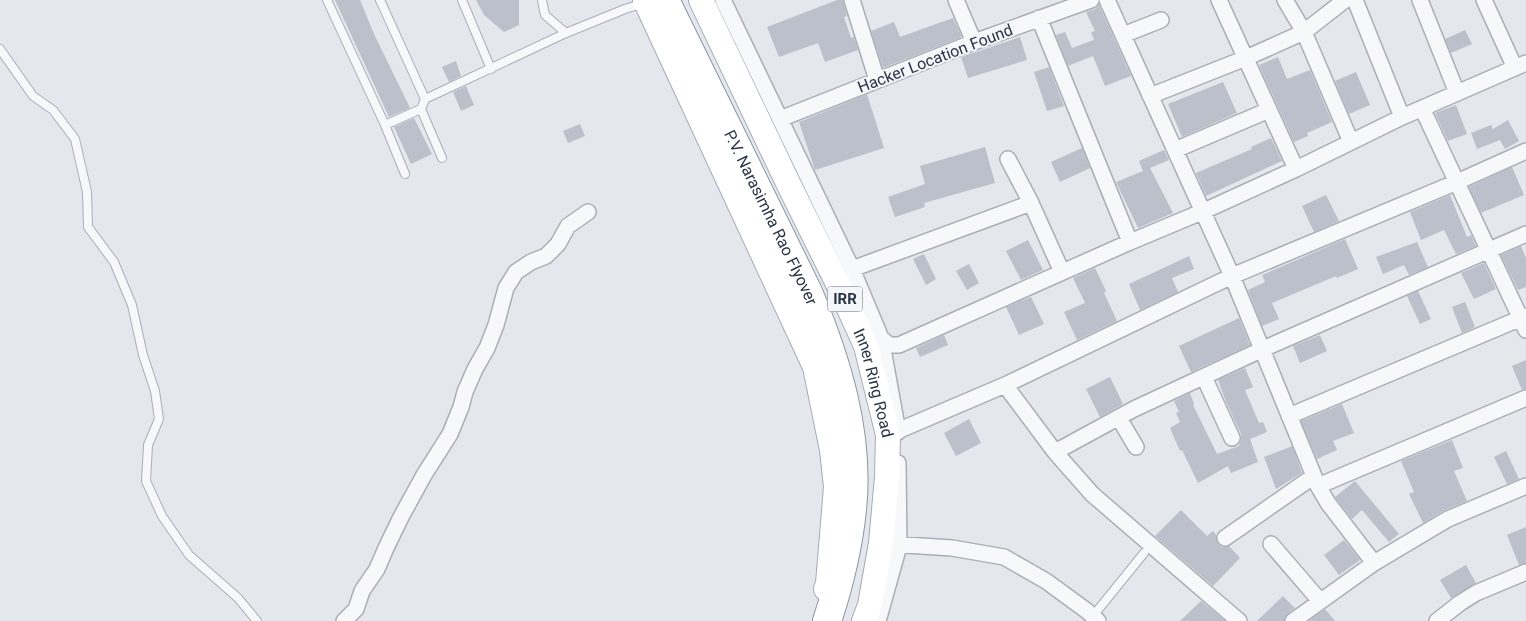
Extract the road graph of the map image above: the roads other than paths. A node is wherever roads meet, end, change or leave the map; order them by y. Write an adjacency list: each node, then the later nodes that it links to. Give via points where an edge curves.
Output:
1 (327, 0): 38 (lane)
2 (380, 0): 32 (lane)
3 (462, 0): 28 (lane)
4 (542, 0): 22 (lane, via 546,15)
5 (685, 0): 82 (highway, P.V. Narasimha Rao Flyover, via 823,284 859,386 868,443 869,509 860,575)
6 (701, 0): 64 (main road, Inner Ring Road / IRR, via 866,346)
7 (723, 0): 37 (street)
8 (852, 0): 29 (street)
9 (956, 0): 24 (street)
10 (1091, 0): 19 (street, Hacker Location Found)
11 (1107, 0): 23 (street)
12 (1219, 0): 26 (street)
13 (1285, 0): 21 (street)
14 (1345, 0): 21 (street)
15 (1355, 0): 36 (street)
16 (1420, 0): 30 (street)
17 (1484, 0): 27 (street)
18 (652, 1): 22 (lane); 80 (main road, via 815,367 836,487 828,583); 81 (highway, P.V. Narasimha Rao Flyover, via 808,292 837,372 852,444 852,508 842,571)
19 (1039, 18): 24 (street, Hacker Location Found); 51 (street)
20 (1161, 20): 23 (street)
21 (1304, 32): 26 (street); 39 (street)
22 (566, 33): 28 (lane)
23 (1123, 35): 31 (street)
24 (974, 42): 29 (street, Hacker Location Found)
25 (0, 49): 78 (lane, via 33,96 53,110 75,139 87,192 88,227 114,262 132,305 155,391 158,418 148,445 146,481 162,516 190,555 232,592)
26 (1246, 58): 31 (street); 35 (street)
27 (1520, 65): 30 (street)
28 (491, 69): 32 (lane)
29 (877, 80): 37 (street, Hacker Location Found)
30 (1457, 93): 33 (street)
31 (1150, 96): 40 (street)
32 (425, 99): 34 (lane)
33 (1422, 108): 36 (street); 46 (street)
34 (421, 109): 38 (lane); 42 (lane)
35 (1269, 110): 40 (street); 44 (street)
36 (1402, 117): 39 (street)
37 (780, 119): 53 (street)
38 (385, 125): 45 (lane)
39 (1351, 142): 44 (street)
40 (1175, 150): 48 (street)
41 (1526, 151): 46 (street)
42 (442, 158)
43 (1008, 159): 47 (street)
44 (1296, 169): 48 (street)
45 (406, 174)
46 (1457, 182): 52 (street); 55 (street)
47 (1031, 204): 53 (street); 54 (street)
48 (1204, 211): 51 (street); 55 (street)
49 (588, 212): 79 (street, via 568,226 558,244 546,256 516,272 506,288 496,325 465,392 450,434 401,517 377,570 362,591 356,609)
50 (1526, 234): 52 (street)
51 (1130, 242): 54 (street)
52 (1489, 251): 56 (street); 58 (street)
53 (852, 270): 57 (street)
54 (1062, 272): 57 (street, via 899,345 889,345)
55 (1232, 276): 58 (street); 60 (street)
56 (1524, 321): 62 (street)
57 (881, 338): 64 (street)
58 (1263, 349): 59 (street); 62 (street)
59 (1204, 377): 63 (street); 65 (street)
60 (1005, 385): 64 (street); 67 (street)
61 (1526, 398): 68 (street)
62 (1289, 416): 68 (street)
63 (1119, 418): 66 (street); 67 (street)
64 (893, 433): 71 (main road, Inner Ring Road / IRR, via 887,477)
65 (1232, 438)
66 (1136, 447)
67 (1055, 452): 85 (street, via 1092,494)
68 (1316, 481): 70 (street); 74 (street, via 1328,503)
69 (1526, 486): 74 (street, via 1448,519)
70 (1225, 538)
71 (890, 544): 77 (street, via 952,548 1004,557 1046,581); 83 (main road, Inner Ring Road / IRR); 84 (street)
72 (1270, 544): 76 (street)
73 (1144, 552): 77 (lane)
74 (1374, 563): 76 (street)
75 (1526, 572): 87 (street, via 1476,593)
76 (1320, 601): 86 (street)
77 (1095, 619)
78 (257, 621)
79 (344, 621)
80 (814, 621)
81 (827, 621)
82 (846, 621)
83 (864, 621)
84 (878, 621)
85 (1239, 621)
86 (1293, 621)
87 (1437, 621)

